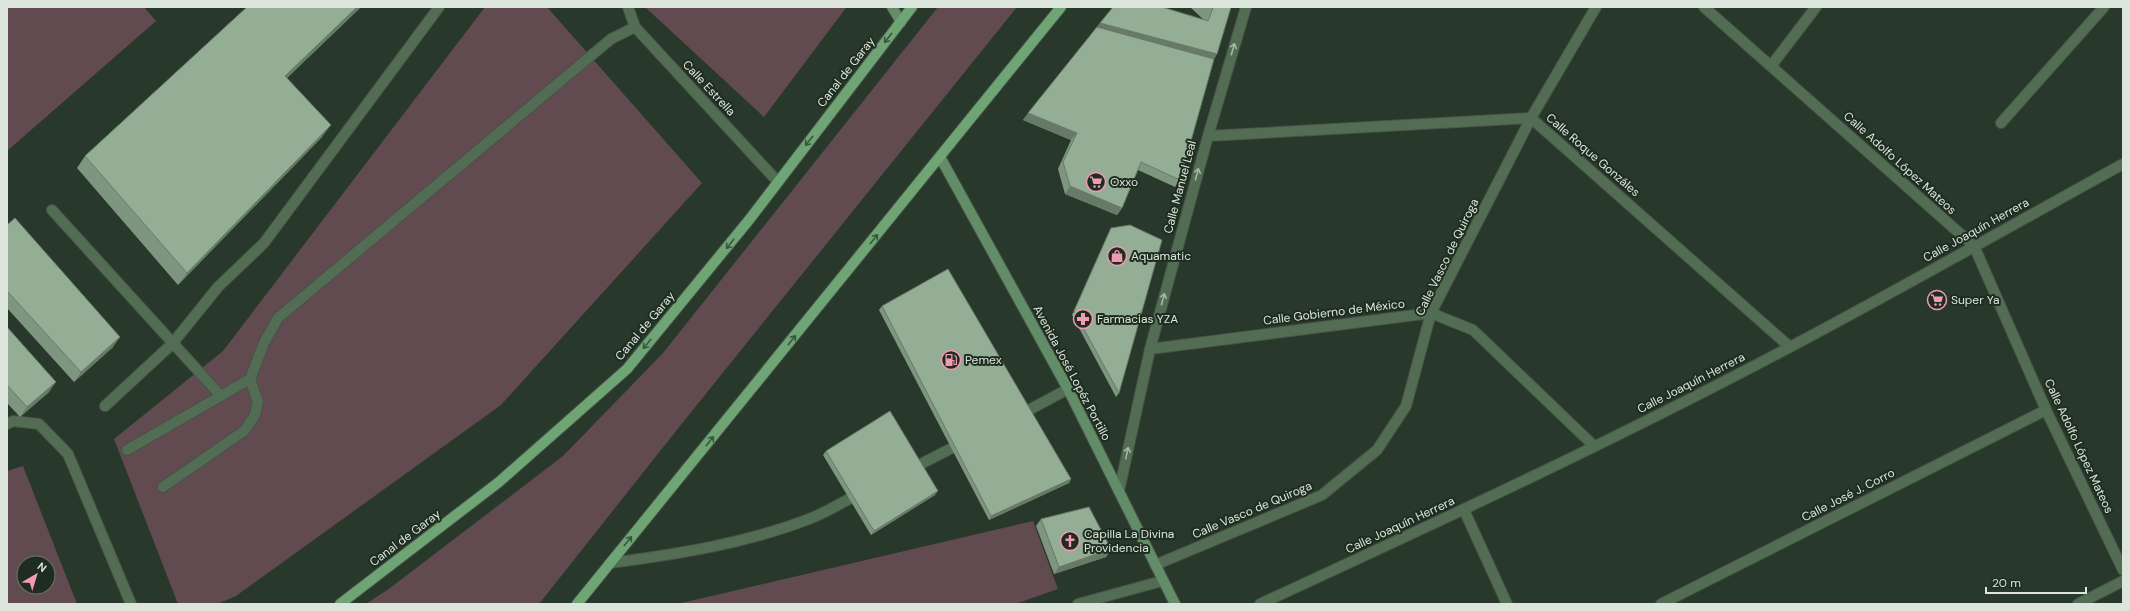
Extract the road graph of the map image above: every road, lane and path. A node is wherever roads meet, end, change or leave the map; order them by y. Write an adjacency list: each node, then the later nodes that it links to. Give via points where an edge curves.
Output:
1 (439, 7): 23 (street, via 264,243 218,287)
2 (628, 7): 12 (street, Calle Estrella)
3 (892, 7): 11 (street)
4 (912, 7): 11 (main road, Canal de Garay)
5 (1061, 7): 17 (main road)
6 (1246, 7): 16 (street, Calle Manuel Leal, one-way to 6)
7 (1596, 7): 14 (street, Calle Vasco de Quiroga)
8 (1704, 7): 13 (street, Calle Adolfo López Mateos)
9 (1816, 7): 13 (street)
10 (2104, 7): 15 (street)
11 (900, 22): 19 (main road, Canal de Garay, one-way to 19)
12 (635, 27): 19 (street, Calle Estrella); 26 (street, via 611,39 278,318 264,343)
13 (1771, 66): 21 (street, Calle Adolfo López Mateos)
14 (1531, 118): 16 (street, Calle Roque Gonzáles); 22 (street, Calle Vasco de Quiroga); 24 (street, Calle Roque Gonzáles)
15 (2001, 123)
16 (1208, 136): 25 (street, Calle Manuel Leal, one-way to 16)
17 (940, 157): 27 (street, Avenida José Lopéz Portillo); 41 (main road, one-way to 17)
18 (2123, 164): 21 (street, Calle Joaquín Herrera)
19 (778, 182): 47 (main road, Canal de Garay, one-way to 47, via 627,369 499,482)
20 (52, 210): 23 (street)
21 (1974, 246): 24 (street, Calle Joaquín Herrera); 30 (street, Calle Adolfo López Mateos)
22 (1431, 313): 25 (street, Calle Gobierno de México); 33 (street, Calle Gobierno de México, via 1473,330); 42 (street, Calle Vasco de Quiroga, via 1406,406 1377,450 1322,495)
23 (172, 344): 28 (street); 29 (street)
24 (1790, 347): 33 (street, Calle Joaquín Herrera)
25 (1150, 349): 38 (street, Calle Manuel Leal, one-way to 25)
26 (250, 379): 28 (street); 37 (street, via 258,402 255,415 244,431)
27 (1068, 389): 31 (street); 38 (street, Avenida José Lopéz Portillo)
28 (221, 396): 35 (street)
29 (105, 406)
30 (2046, 410): 43 (street, Calle Adolfo López Mateos); 53 (street, Calle José J. Corro)
31 (1027, 411)
32 (7, 424): 46 (street, via 13,421 39,424 68,454)
33 (1594, 445): 40 (street, Calle Joaquín Herrera)
34 (952, 448): 36 (street)
35 (127, 450)
36 (917, 466)
37 (164, 487)
38 (1119, 491): 42 (street, Avenida José Lopéz Portillo)
39 (849, 499): 41 (street, via 814,517 764,533 714,546)
40 (1464, 510): 51 (street, Calle Joaquín Herrera); 52 (street)
41 (610, 563): 48 (main road)
42 (1155, 565): 44 (street, Avenida José Lopéz Portillo)
43 (2123, 570)
44 (1162, 580): 49 (street); 50 (street, Avenida José Lopéz Portillo)
45 (2123, 581): 54 (street)
46 (131, 604)
47 (340, 604)
48 (577, 604)
49 (1078, 604)
50 (1175, 604)
51 (1260, 604)
52 (1507, 604)
53 (1661, 604)
54 (2078, 604)

